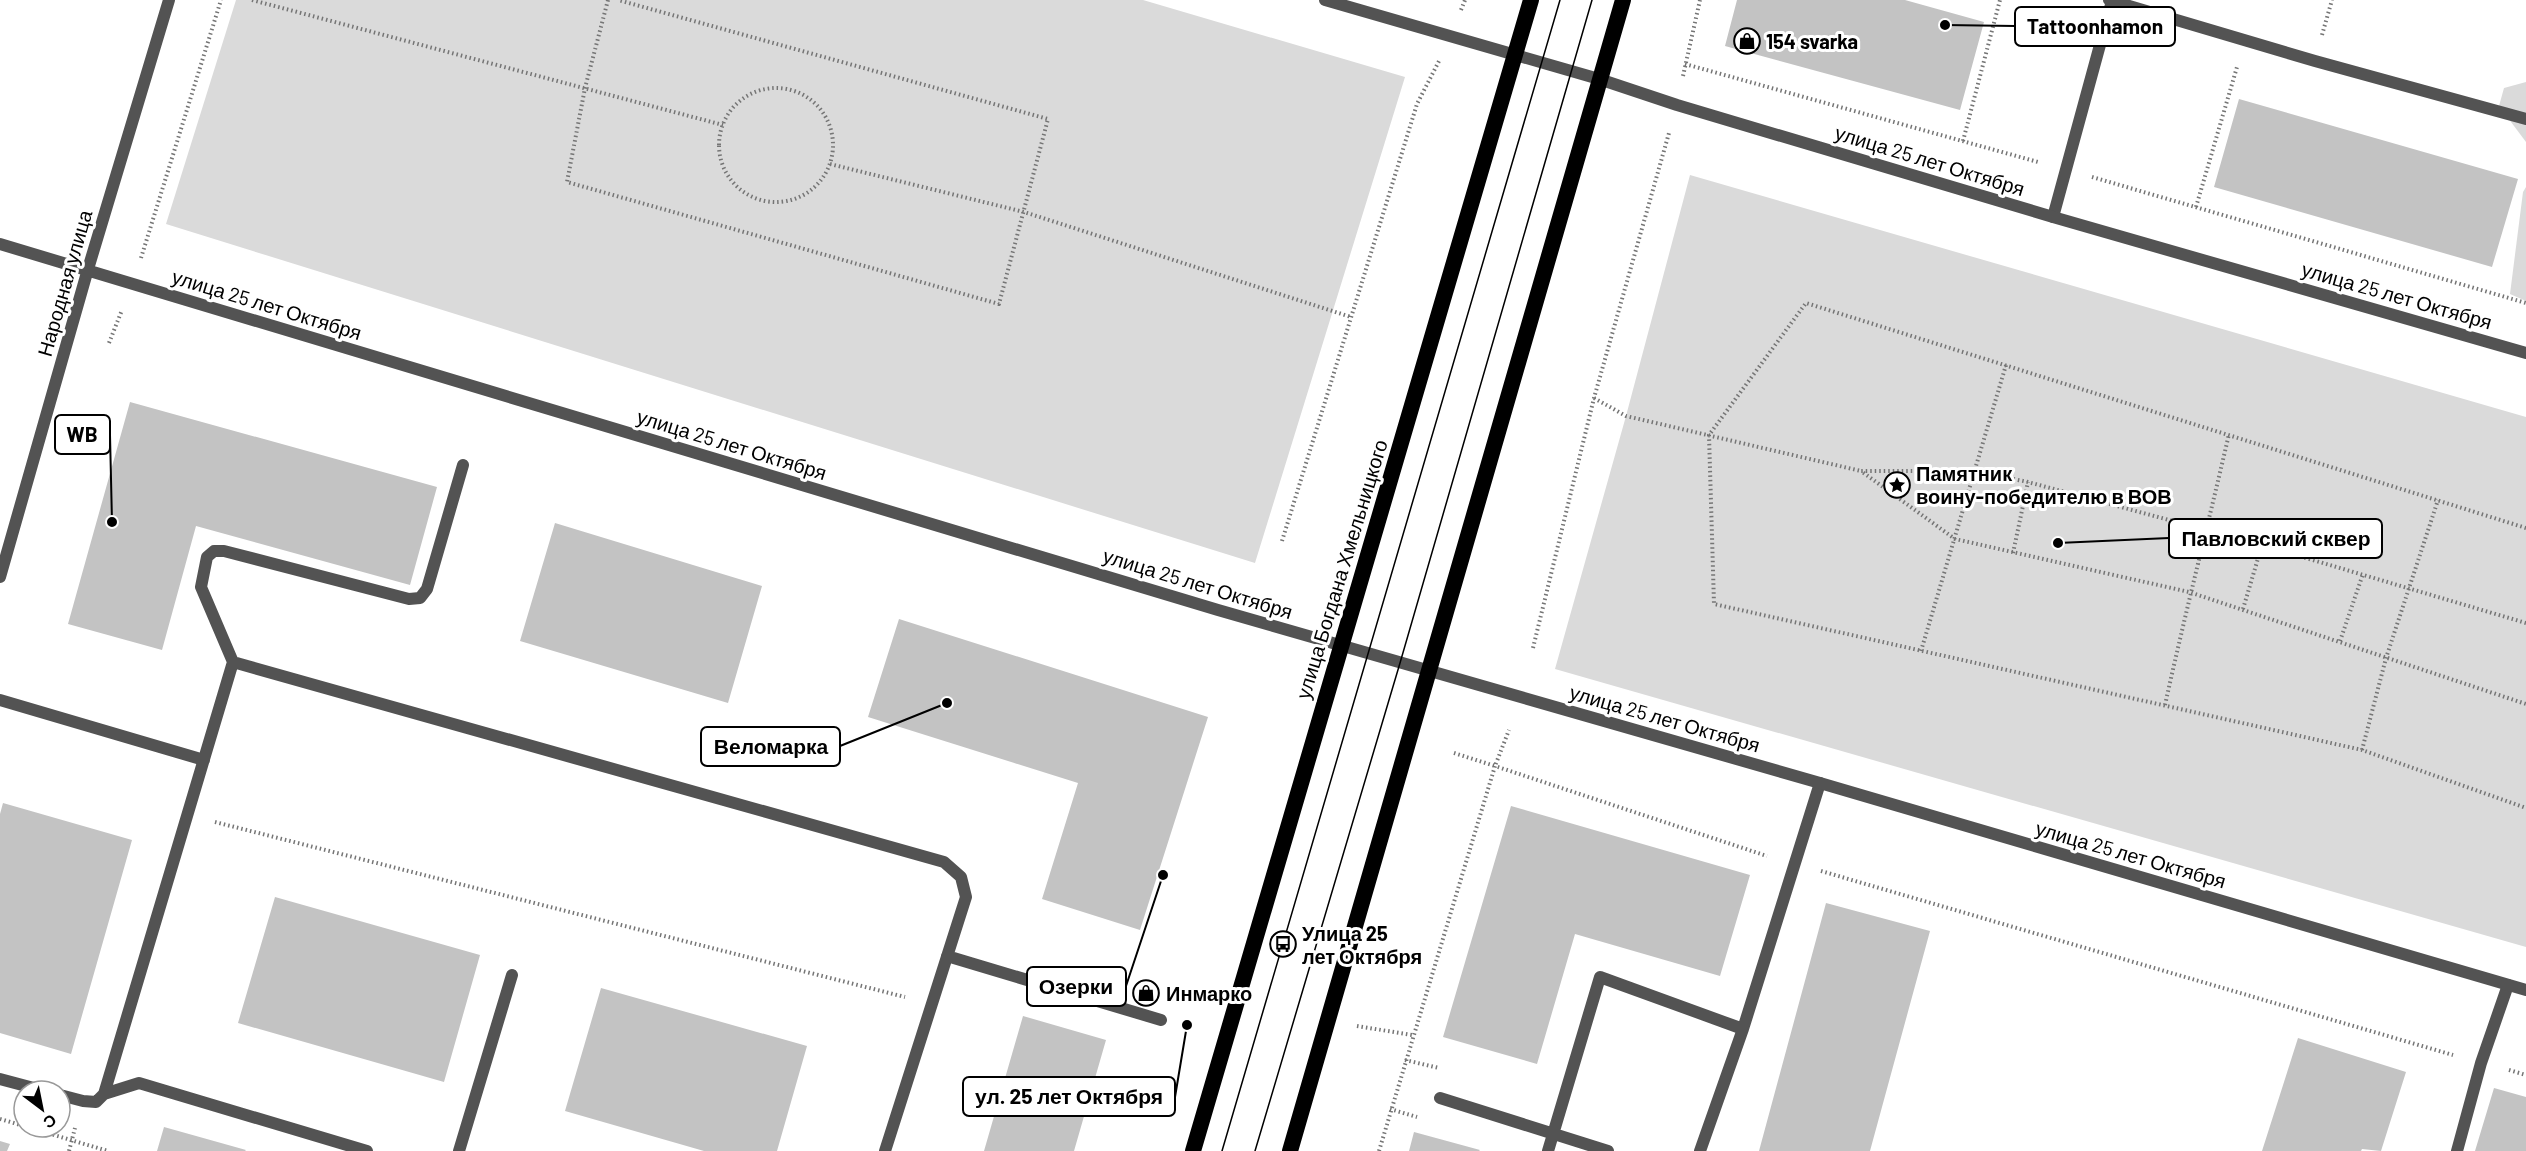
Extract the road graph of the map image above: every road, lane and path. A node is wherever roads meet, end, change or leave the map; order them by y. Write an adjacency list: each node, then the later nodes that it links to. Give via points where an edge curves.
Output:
1 (169, 0): 29 (street, Народная улица)
2 (221, 0): 30 (path)
3 (252, 0): 18 (path)
4 (608, 0): 18 (path)
5 (618, 0): 26 (path, via 1048,119)
6 (1325, 0): 13 (street, улица 25 лет Октября)
7 (1465, 0): 13 (path)
8 (1531, 0): 15 (highway, улица Богдана Хмельницкого)
9 (1623, 0): 17 (highway)
10 (1700, 0): 16 (path)
11 (2000, 0): 22 (path)
12 (2110, 1): 14 (street); 24 (street)
13 (1450, 38): 15 (street, улица 25 лет Октября); 32 (path, via 1417,104)
14 (2245, 40): 20 (street); 25 (path)
15 (1515, 56): 17 (street, улица 25 лет Октября); 57 (highway, улица Богдана Хмельницкого)
16 (1685, 64): 19 (path); 22 (path)
17 (1599, 79): 19 (street, улица 25 лет Октября); 62 (highway)
18 (585, 88): 21 (path); 26 (path, via 567,182 999,304)
19 (1677, 105): 27 (street, улица 25 лет Октября); 36 (path)
20 (2526, 119)
21 (723, 125): 23 (path, via 733,108 748,95 767,88 787,88 820,108 830,125 834,145); 23 (path, via 719,141 722,161 731,179 746,192 766,201 786,201 805,194 820,182)
22 (1963, 141): 24 (path)
23 (830, 164): 26 (path)
24 (2065, 169): 25 (path); 27 (street)
25 (2196, 207): 31 (path)
26 (1024, 212): 32 (path)
27 (2053, 217): 34 (street, улица 25 лет Октября)
28 (0, 244): 29 (street, улица 25 лет Октября)
29 (88, 269): 30 (street, улица 25 лет Октября); 51 (street, Народная улица)
30 (133, 284): 33 (path); 57 (street, улица 25 лет Октября)
31 (2526, 303)
32 (1351, 318): 47 (path)
33 (109, 343)
34 (2526, 353)
35 (2006, 365): 37 (path); 38 (path, via 1806,303); 41 (path)
36 (1594, 398): 38 (path, via 1626,416); 58 (path)
37 (2229, 434): 43 (path); 45 (path)
38 (1709, 435): 40 (path); 59 (path, via 1714,604)
39 (463, 465): 61 (street, via 427,590 420,598 409,599 214,551 207,557 201,587)
40 (1861, 471): 41 (path); 46 (path)
41 (1974, 471): 42 (path); 46 (path)
42 (2028, 482): 45 (path); 49 (path)
43 (2438, 500): 44 (path); 52 (path)
44 (2526, 528)
45 (2207, 530): 48 (path); 53 (path)
46 (1955, 539): 49 (path); 59 (path)
47 (1282, 541)
48 (2262, 545): 50 (path); 54 (path)
49 (2013, 553): 53 (path)
50 (2362, 574): 52 (path); 56 (path)
51 (0, 577)
52 (2409, 590): 55 (path); 60 (path)
53 (2189, 592): 54 (path); 65 (path)
54 (2243, 609): 56 (path)
55 (2526, 624)
56 (2340, 641): 60 (path)
57 (1341, 646): 62 (street, улица 25 лет Октября); 103 (highway, улица Богдана Хмельницкого)
58 (1533, 648)
59 (1921, 652): 65 (path)
60 (2386, 658): 64 (path); 67 (path)
61 (233, 662): 69 (street); 76 (street, via 944,862 961,877 966,897)
62 (1430, 672): 71 (street, улица 25 лет Октября); 104 (highway)
63 (0, 700): 69 (street)
64 (2526, 704)
65 (2165, 705): 67 (path)
66 (1509, 730): 70 (path)
67 (2362, 750): 72 (path)
68 (1454, 753): 70 (path)
69 (204, 760): 73 (street)
70 (1495, 766): 74 (path); 84 (path)
71 (1820, 783): 74 (street); 78 (street, улица 25 лет Октября)
72 (2526, 808)
73 (188, 815): 80 (path); 89 (street)
74 (1793, 864): 83 (street)
75 (1854, 879): 86 (path)
76 (946, 956): 80 (street); 81 (street)
77 (512, 975): 101 (street)
78 (2508, 985): 79 (street, улица 25 лет Октября); 86 (street)
79 (2526, 990)
80 (932, 1004): 102 (street)
81 (1161, 1020)
82 (1355, 1026): 84 (path)
83 (1743, 1029): 95 (street, via 1600,977); 108 (street)
84 (1412, 1035): 85 (path)
85 (1405, 1060): 87 (path); 92 (path)
86 (2481, 1063): 88 (path); 109 (street)
87 (1448, 1070)
88 (2526, 1075)
89 (104, 1094): 90 (street, via 96,1102); 100 (street, via 139,1083)
90 (72, 1098)
91 (1440, 1098): 95 (street)
92 (1390, 1109): 93 (path); 105 (path)
93 (1423, 1119)
94 (76, 1126): 97 (path)
95 (1554, 1133): 106 (street); 107 (street)
96 (69, 1139): 97 (path)
97 (72, 1140): 98 (path); 99 (path)
98 (69, 1151)
99 (108, 1151)
100 (367, 1151)
101 (459, 1151)
102 (885, 1151)
103 (1193, 1151)
104 (1290, 1151)
105 (1379, 1151)
106 (1548, 1151)
107 (1608, 1151)
108 (1700, 1151)
109 (2457, 1151)

